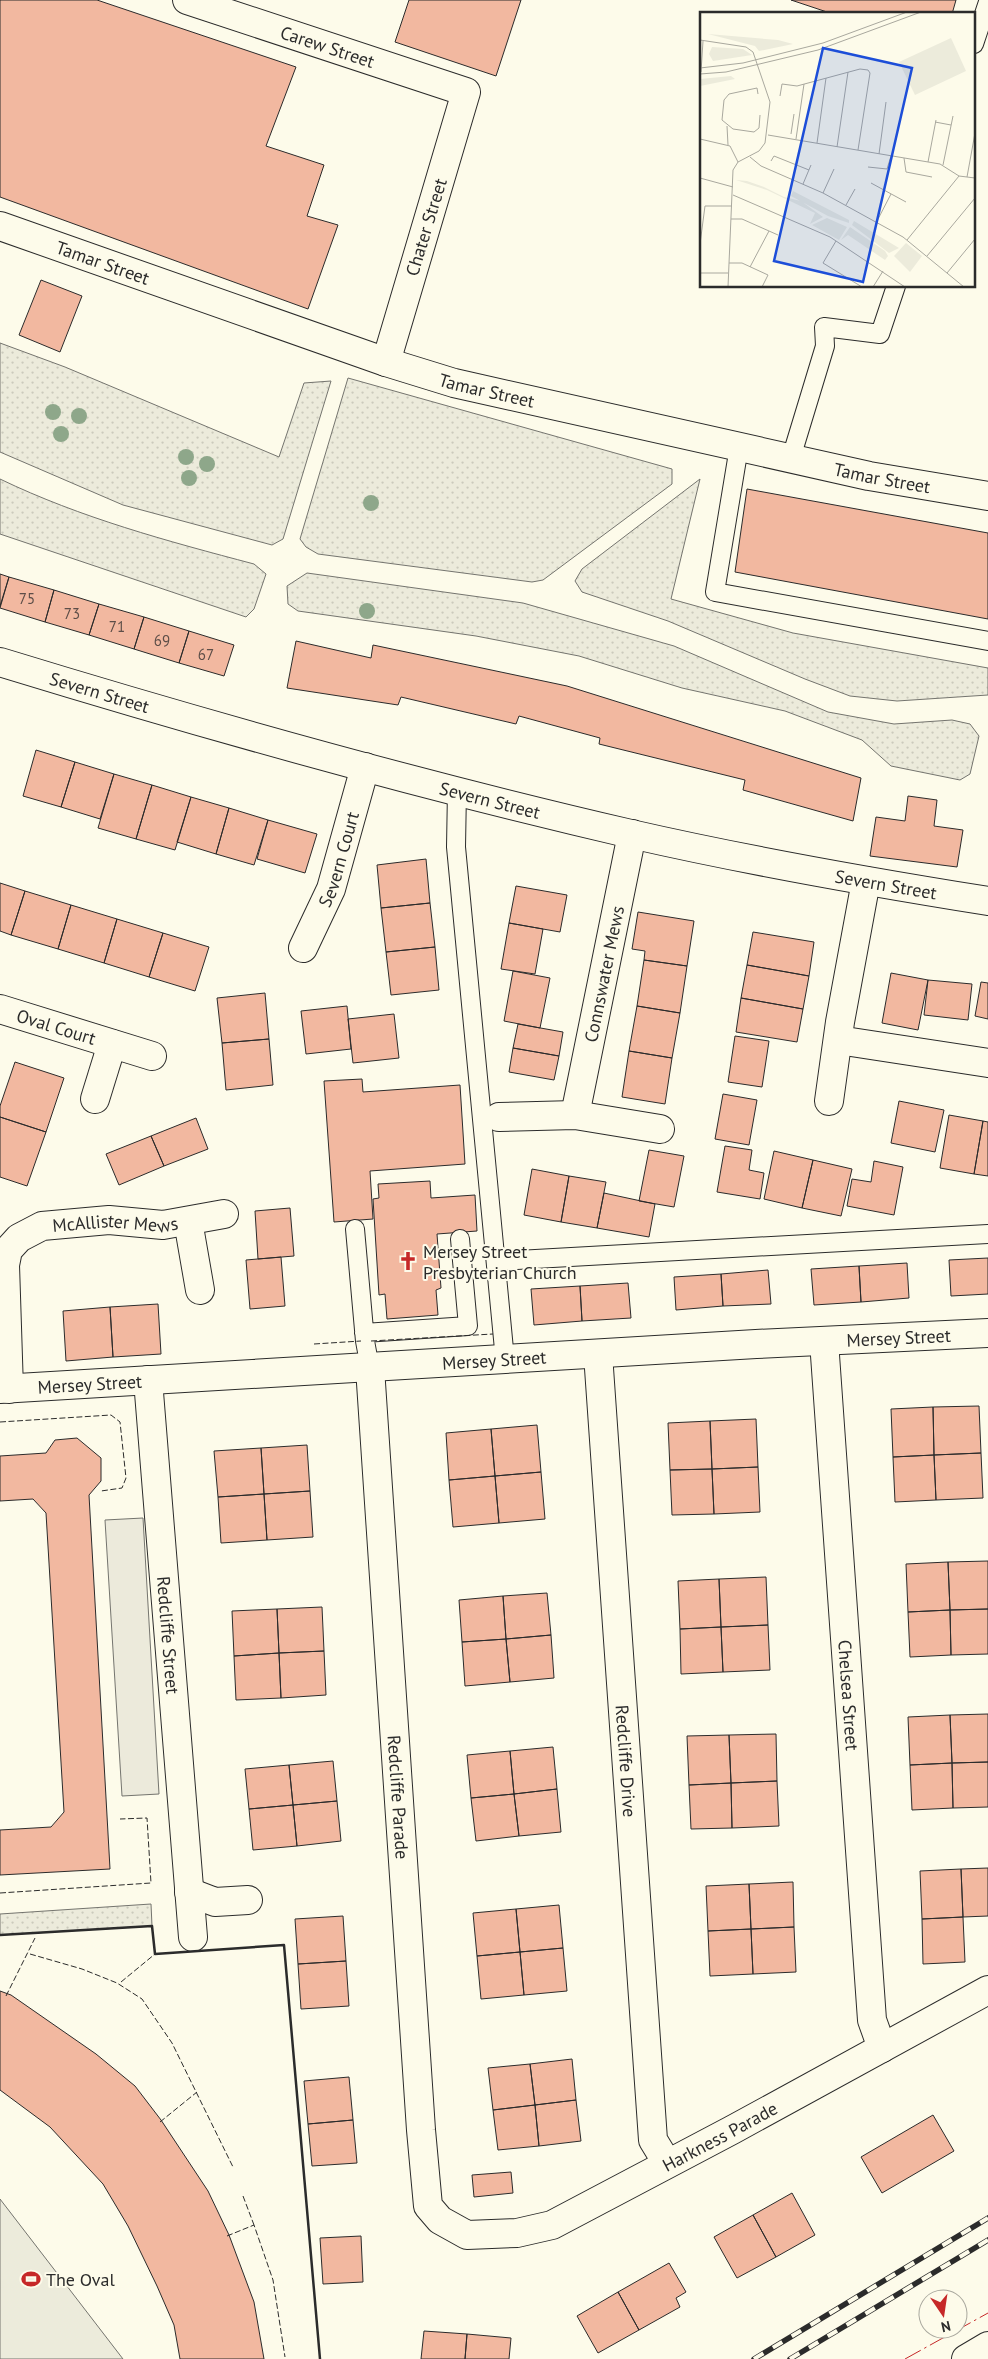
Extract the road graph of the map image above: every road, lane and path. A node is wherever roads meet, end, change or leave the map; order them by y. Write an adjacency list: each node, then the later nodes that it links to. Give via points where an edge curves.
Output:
1 (187, 0): 4 (main road, Carew Street)
2 (988, 2): 3 (lane)
3 (976, 38)
4 (466, 92): 7 (main road, Chater Street)
5 (0, 226): 7 (main road, Tamar Street)
6 (895, 288): 9 (lane, via 880,334 824,328 825,346)
7 (386, 362): 8 (main road, Tamar Street, via 454,383)
8 (739, 447): 9 (main road, Tamar Street); 11 (lane, via 715,592)
9 (791, 458): 10 (main road, Tamar Street, via 869,476)
10 (988, 496)
11 (988, 641)
12 (1, 667): 13 (main road, Severn Street)
13 (365, 767): 14 (main road, Severn Street); 18 (main road, Severn Court, via 331,889)
14 (457, 790): 15 (main road, Severn Street); 27 (lane, via 456,847)
15 (632, 834): 16 (main road, Severn Street); 26 (main road, Connswater Mews)
16 (866, 881): 17 (main road, Severn Street); 20 (main road)
17 (988, 901)
18 (303, 948)
19 (0, 1009): 21 (main road, Oval Court)
20 (838, 1040): 23 (main road); 25 (main road)
21 (112, 1044): 22 (main road, Oval Court); 24 (main road, Oval Court)
22 (152, 1056)
23 (988, 1063)
24 (95, 1099)
25 (829, 1101)
26 (575, 1115): 27 (main road); 28 (main road)
27 (491, 1117): 34 (lane)
28 (660, 1129)
29 (224, 1214): 30 (main road, McAllister Mews)
30 (188, 1221): 35 (main road, McAllister Mews); 43 (main road, McAllister Mews, via 163,1225 109,1220 42,1226 19,1238 8,1250 5,1265)
31 (354, 1229): 36 (lane)
32 (988, 1234): 34 (lane)
33 (460, 1239): 36 (lane, via 468,1326)
34 (497, 1261): 40 (lane)
35 (200, 1290)
36 (364, 1332): 41 (lane)
37 (988, 1333): 38 (main road, Mersey Street)
38 (824, 1341): 39 (main road, Mersey Street); 48 (main road, Chelsea Street, via 872,2020)
39 (598, 1354): 40 (main road, Mersey Street); 49 (main road, Redcliffe Drive, via 653,2140)
40 (505, 1360): 41 (main road, Mersey Street)
41 (370, 1368): 42 (main road, Mersey Street); 50 (main road, Redcliffe Parade, via 421,2130 428,2206)
42 (148, 1380): 43 (main road, Mersey Street); 44 (main road, Redcliffe Street)
43 (5, 1389)
44 (189, 1892): 45 (main road, via 215,1902); 46 (main road, Redcliffe Street)
45 (248, 1900)
46 (193, 1937)
47 (988, 1990): 48 (main road, Harkness Parade)
48 (882, 2048): 49 (main road, Harkness Parade)
49 (667, 2164): 50 (main road, Harkness Parade, via 552,2225 517,2233 467,2235)
50 (440, 2220)
51 (988, 2346): 52 (main road)
52 (966, 2359)

